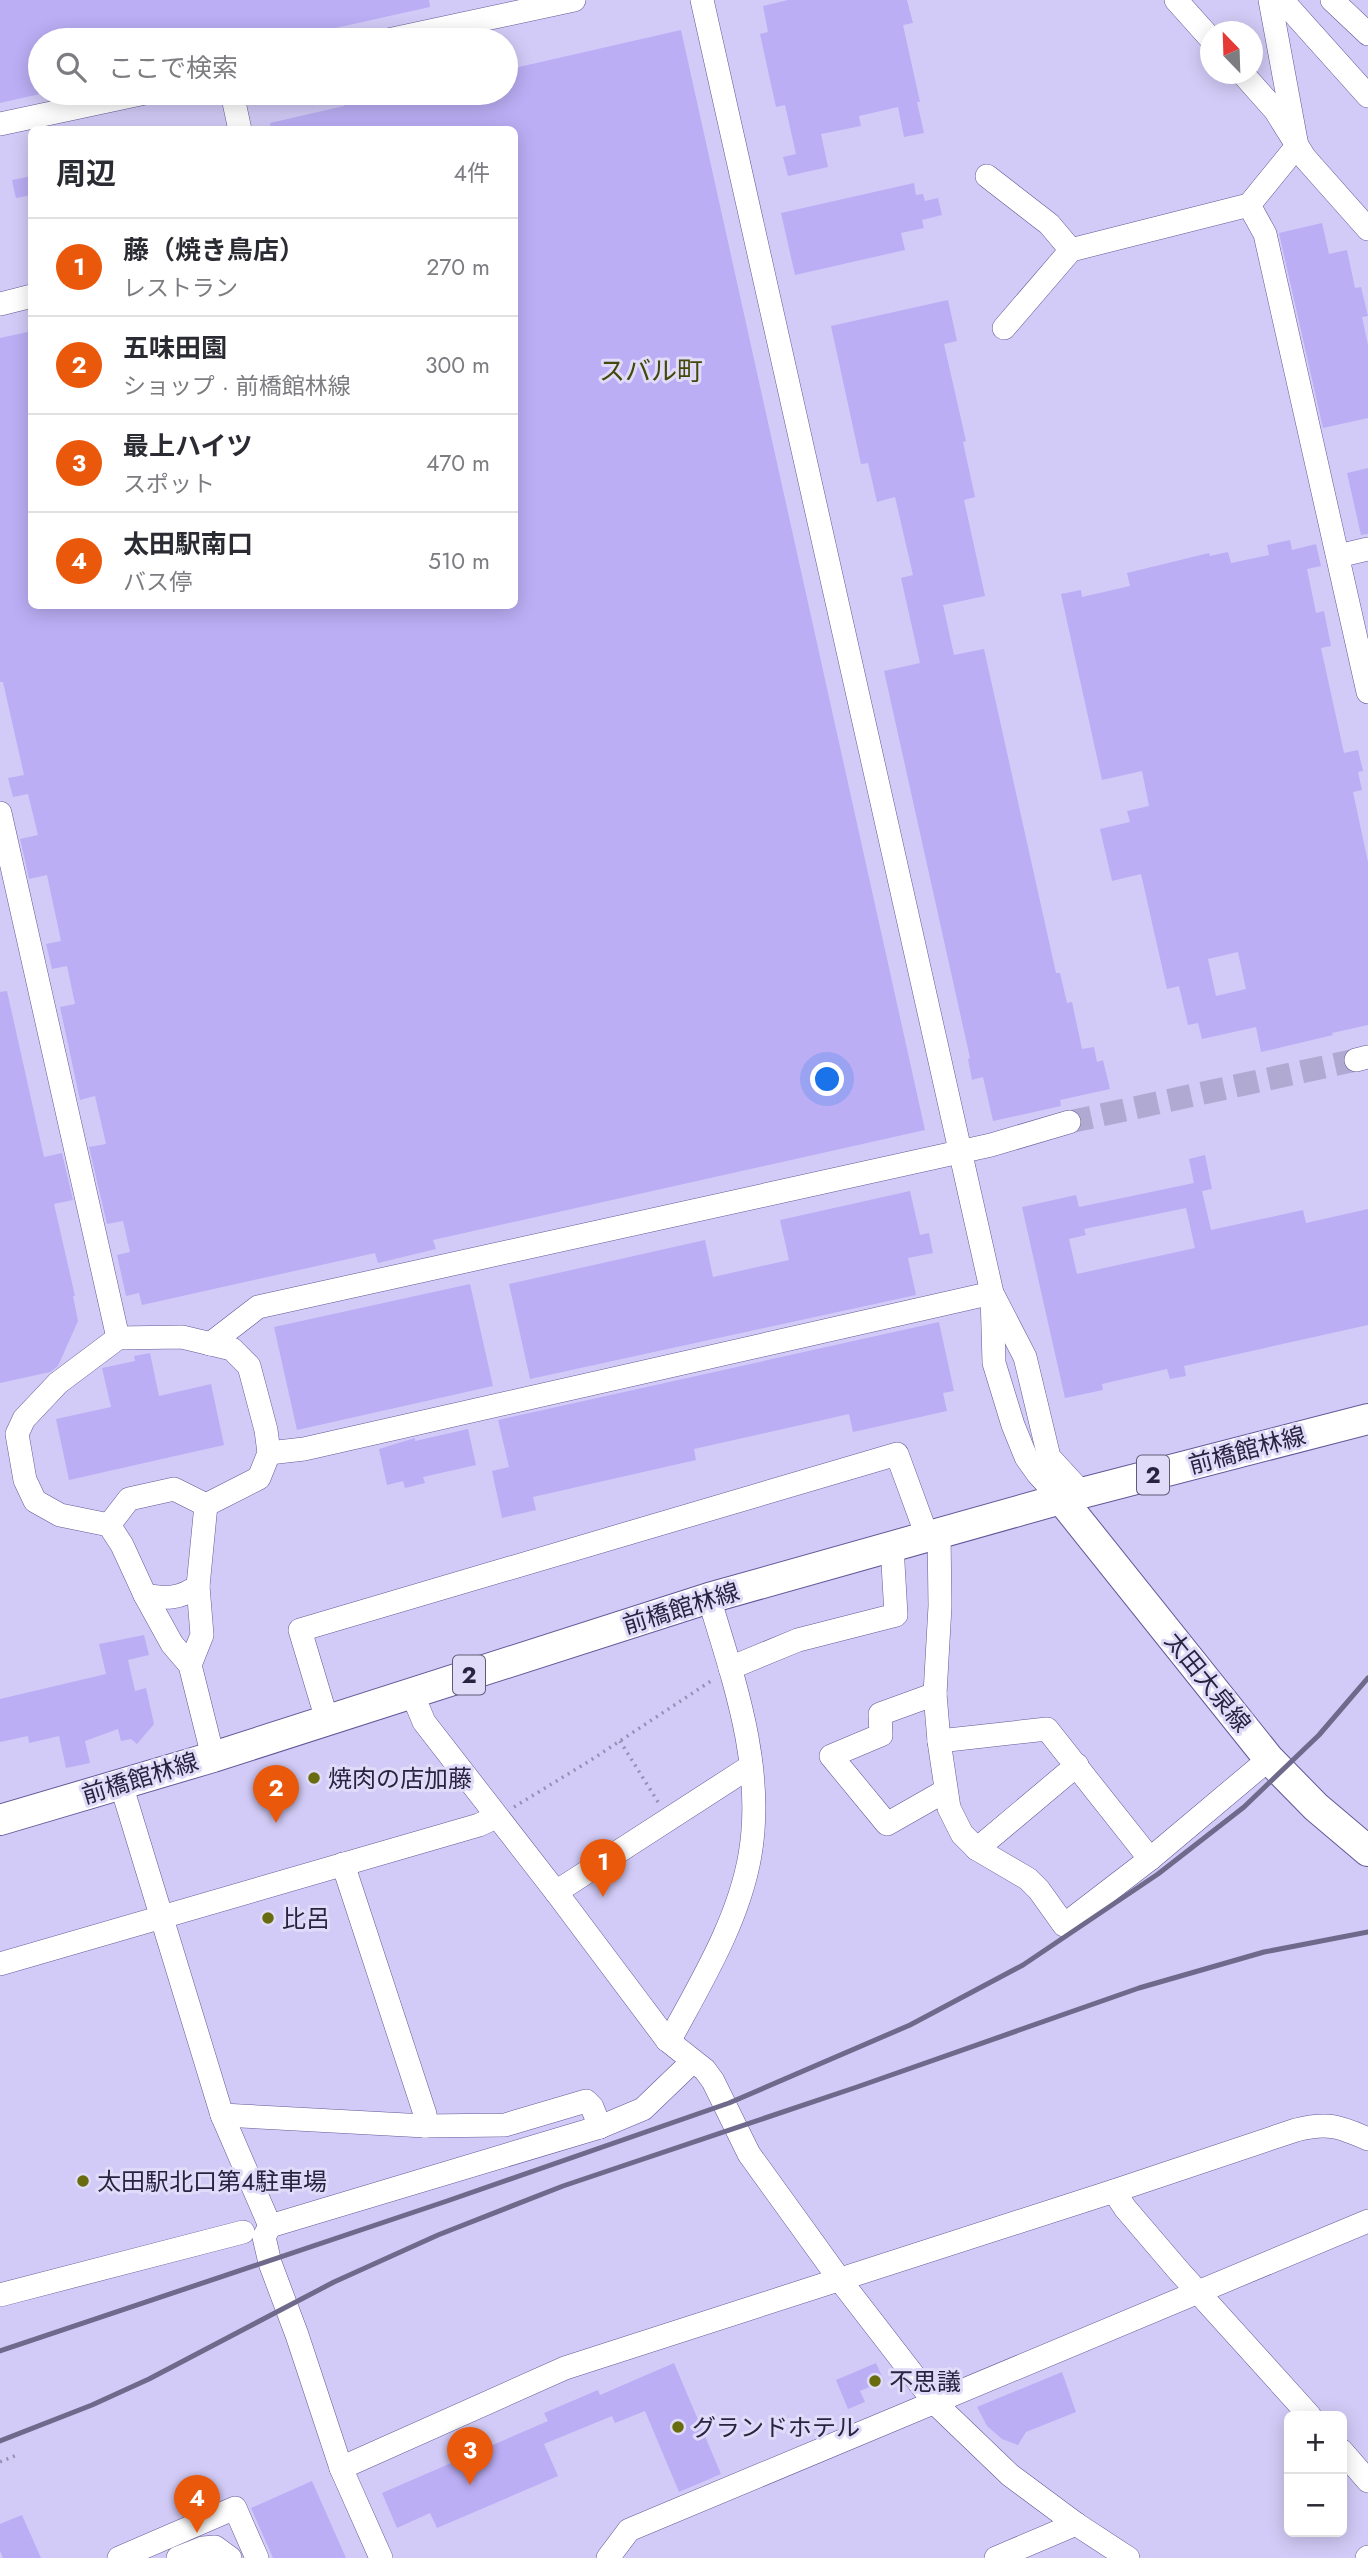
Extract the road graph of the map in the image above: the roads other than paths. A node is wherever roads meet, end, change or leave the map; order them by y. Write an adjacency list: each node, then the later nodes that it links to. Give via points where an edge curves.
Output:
1 (574, 0): 8 (street)
2 (702, 0): 29 (street)
3 (1176, 0): 7 (street)
4 (1270, 0): 16 (street)
5 (1282, 0): 11 (street)
6 (1332, 0): 9 (street)
7 (1200, 27)
8 (444, 28)
9 (1368, 34)
10 (1252, 84): 16 (street)
11 (1368, 96)
12 (89, 105): 14 (street)
13 (235, 105): 15 (street)
14 (0, 124)
15 (239, 126)
16 (1297, 146): 18 (street); 19 (street)
17 (987, 176): 20 (street, via 1049,225)
18 (1250, 205): 20 (street); 25 (street, via 1265,234)
19 (1368, 229)
20 (1071, 250): 23 (street)
21 (28, 297): 22 (street)
22 (0, 303)
23 (1004, 328)
24 (1368, 549): 25 (street)
25 (1338, 556): 26 (street)
26 (1368, 692)
27 (0, 813): 31 (street)
28 (1069, 1122): 29 (street)
29 (961, 1150): 30 (street); 32 (street, via 258,1307)
30 (992, 1293): 34 (street, via 317,1446); 35 (street, via 1025,1357 1049,1457); 35 (street, via 994,1363 1013,1425 1038,1475)
31 (118, 1338): 32 (street, via 182,1337); 37 (street, via 58,1383 24,1419 17,1434 25,1479 35,1501 60,1515)
32 (210, 1344): 34 (street, via 233,1349 249,1366)
33 (1368, 1419): 35 (main road, 前橋館林線 / 2)
34 (269, 1453): 36 (street, via 259,1478)
35 (1072, 1497): 38 (main road, 前橋館林線 / 2); 50 (main road, 太田大泉線); 57 (main road, 太田大泉線, via 1329,1796)
36 (206, 1505): 37 (street, via 174,1489 130,1499); 40 (street)
37 (109, 1525): 41 (street)
38 (933, 1535): 39 (main road, 前橋館林線 / 2); 45 (street, via 940,1606); 47 (street, via 897,1454 300,1630)
39 (892, 1546): 42 (main road, 前橋館林線 / 2); 44 (street, via 896,1615 797,1640)
40 (198, 1586): 41 (street, via 186,1595 165,1599); 43 (street, via 202,1635)
41 (145, 1595): 43 (street, via 172,1644)
42 (709, 1598): 44 (street); 46 (main road, 前橋館林線 / 2)
43 (190, 1665): 49 (street)
44 (730, 1668): 52 (street)
45 (935, 1683): 48 (street); 54 (street, via 880,1714 881,1735 831,1756 887,1824)
46 (412, 1693): 47 (main road, 前橋館林線 / 2); 55 (street, via 424,1722)
47 (327, 1720): 49 (main road, 前橋館林線 / 2)
48 (939, 1741): 51 (street, via 1046,1729); 54 (street)
49 (213, 1756): 53 (main road, 前橋館林線 / 2)
50 (1269, 1759): 58 (main road, 太田大泉線); 60 (street)
51 (1077, 1765): 59 (street); 60 (street)
52 (751, 1766): 62 (street); 65 (street, via 750,1855 738,1899 708,1970)
53 (121, 1784): 56 (main road, 前橋館林線 / 2); 63 (street)
54 (945, 1791): 59 (street, via 956,1824)
55 (496, 1817): 61 (street); 62 (street)
56 (0, 1820)
57 (1368, 1826)
58 (1368, 1852)
59 (987, 1855): 60 (street, via 1028,1879 1064,1925)
60 (1150, 1859)
61 (343, 1864): 63 (street); 68 (street, via 425,2114)
62 (556, 1892): 65 (street)
63 (161, 1917): 64 (street); 67 (street)
64 (0, 1964)
65 (667, 2040): 66 (street)
66 (693, 2061): 69 (street, via 643,2109); 75 (street, via 713,2081 749,2154)
67 (222, 2115): 68 (street); 73 (street)
68 (425, 2126): 69 (street, via 505,2125 586,2101)
69 (600, 2127): 73 (street)
70 (1368, 2139): 71 (street, via 1318,2124)
71 (1114, 2191): 75 (street); 76 (street)
72 (1368, 2221): 76 (street)
73 (270, 2226): 81 (street, via 264,2237 270,2263)
74 (243, 2232): 77 (street)
75 (840, 2280): 78 (street); 81 (street, via 565,2368)
76 (1200, 2292): 78 (street); 79 (street)
77 (0, 2295)
78 (935, 2403): 83 (street, via 1010,2476); 89 (street, via 629,2530)
79 (1306, 2411)
80 (1347, 2457): 82 (street)
81 (341, 2468): 88 (street)
82 (1368, 2481)
83 (1076, 2524): 90 (street); 91 (street)
84 (119, 2558): 87 (street, via 235,2508)
85 (178, 2558): 86 (street, via 215,2547)
86 (230, 2558)
87 (257, 2558)
88 (381, 2558)
89 (607, 2558)
90 (996, 2558)
91 (1128, 2558)

